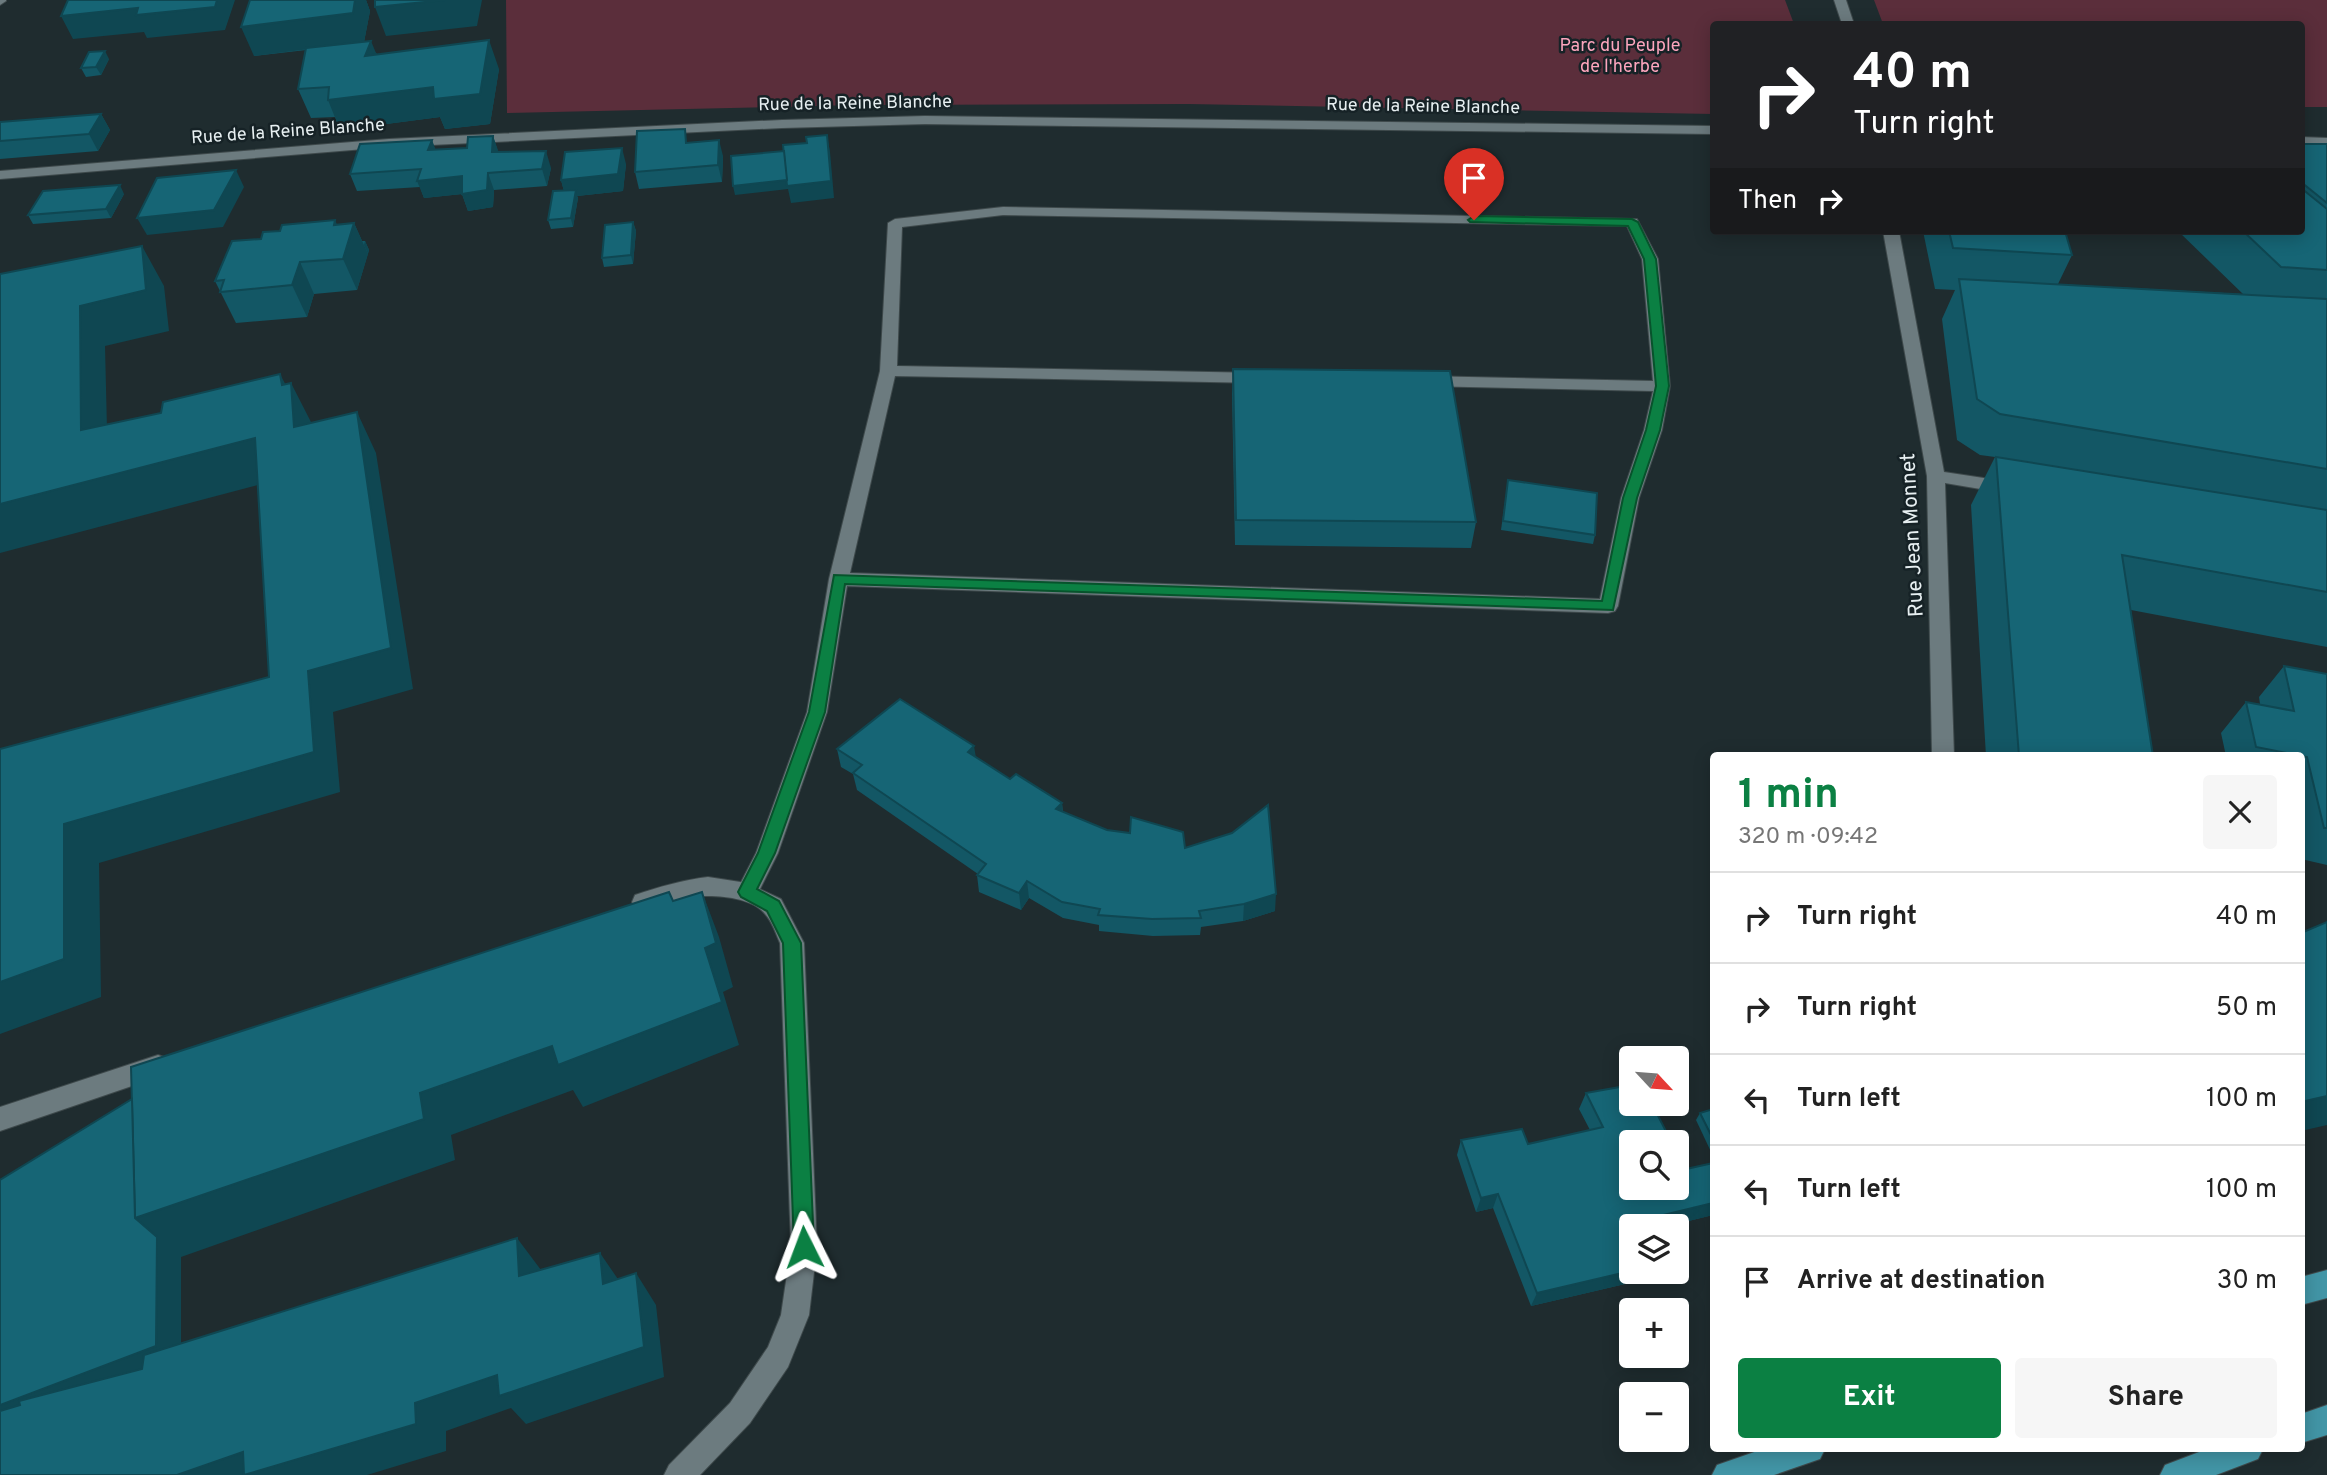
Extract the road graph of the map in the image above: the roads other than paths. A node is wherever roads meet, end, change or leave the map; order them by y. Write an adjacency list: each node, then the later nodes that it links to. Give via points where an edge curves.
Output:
1 (1840, 0): 2 (street)
2 (1847, 21)
3 (1710, 130): 6 (street, Rue de la Reine Blanche, via 925,120 389,143)
4 (2305, 141): 5 (street)
5 (2327, 142)
6 (0, 175)
7 (1892, 235): 12 (street, Rue Jean Monnet)
8 (888, 371): 9 (street); 11 (street, via 895,223 1003,211 1632,222 1650,259); 14 (street)
9 (1279, 379)
10 (1402, 381): 11 (street)
11 (1662, 386): 14 (street, via 1630,498 1608,606)
12 (1936, 476): 13 (street); 15 (street, Rue Jean Monnet)
13 (2032, 491)
14 (839, 579): 16 (street, via 817,712 767,853)
15 (1943, 752)
16 (747, 892): 17 (street, via 708,886 683,889); 26 (street, via 773,906 792,943 804,1247 795,1315 778,1357 740,1413)
17 (621, 909)
18 (183, 1057): 19 (street)
19 (0, 1119)
20 (2327, 1284): 21 (main road)
21 (2305, 1290)
22 (2327, 1420): 23 (main road)
23 (2305, 1428)
24 (1800, 1452): 27 (main road)
25 (2240, 1452): 28 (main road)
26 (679, 1475)
27 (1727, 1475)
28 (2175, 1475)

